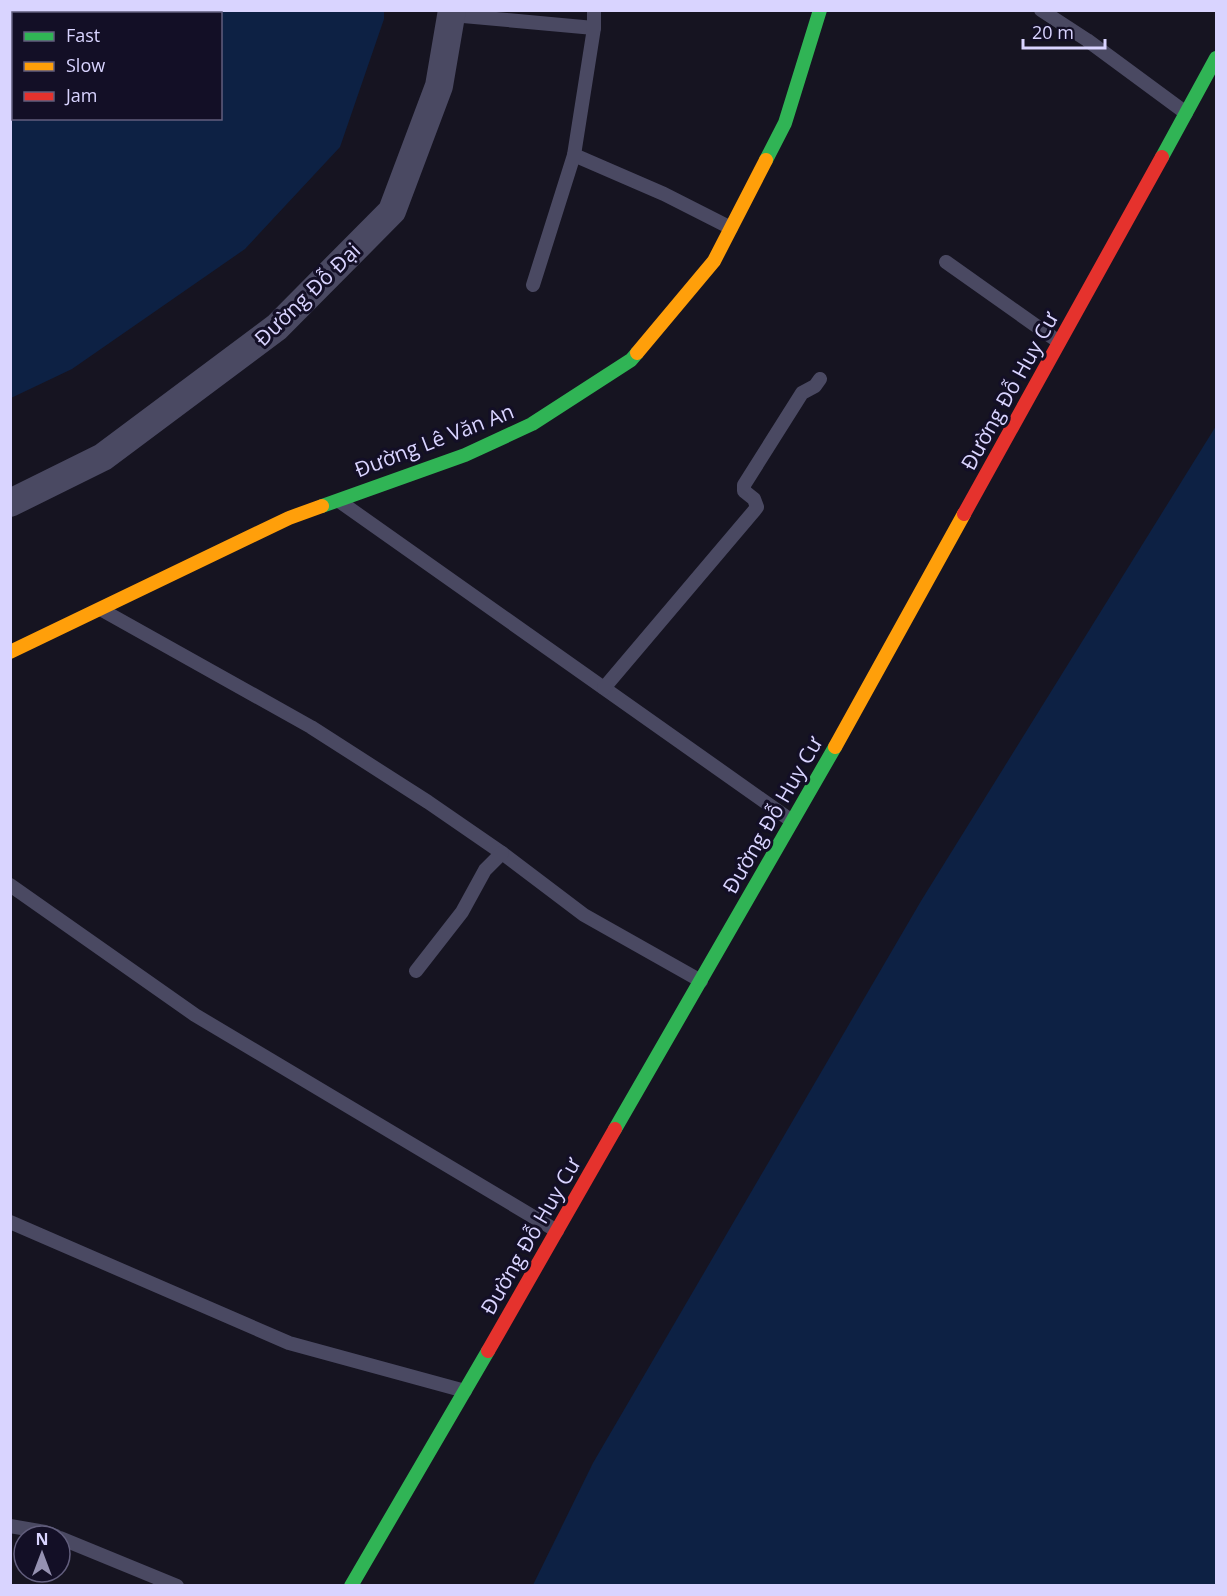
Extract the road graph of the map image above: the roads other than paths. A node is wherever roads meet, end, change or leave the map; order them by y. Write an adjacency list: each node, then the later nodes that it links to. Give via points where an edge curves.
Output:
1 (594, 10): 5 (lane)
2 (820, 10): 9 (street, Đường Lê Văn An, via 785,123)
3 (1041, 10): 7 (lane)
4 (452, 13): 5 (lane); 15 (street, Đường Đỗ Đại, via 439,86 392,211 277,327 103,457)
5 (594, 28): 8 (lane)
6 (1216, 58): 7 (street, Đường Đỗ Huy Cư)
7 (1186, 113): 12 (street, Đường Đỗ Huy Cư)
8 (574, 155): 9 (lane); 11 (lane)
9 (731, 228): 14 (street, Đường Lê Văn An, via 714,261 632,360 532,424 465,455)
10 (946, 261): 12 (lane)
11 (533, 285)
12 (1059, 343): 19 (street, Đường Đỗ Huy Cư)
13 (820, 379): 18 (lane, via 802,393 744,485 744,491 757,507)
14 (338, 500): 16 (street, Đường Lê Văn An, via 289,518); 18 (lane)
15 (10, 503)
16 (100, 609): 17 (street, Đường Lê Văn An); 20 (lane, via 311,727)
17 (10, 652)
18 (604, 688): 19 (lane)
19 (792, 821): 23 (street, Đường Đỗ Huy Cư)
20 (502, 853): 22 (lane, via 485,870 462,912); 23 (lane, via 584,915)
21 (10, 885): 25 (lane, via 195,1015)
22 (416, 971)
23 (701, 981): 25 (street, Đường Đỗ Huy Cư)
24 (10, 1222): 26 (lane, via 289,1342)
25 (557, 1231): 26 (street, Đường Đỗ Huy Cư)
26 (465, 1391): 29 (street, Đường Đỗ Huy Cư)
27 (72, 1543): 28 (lane)
28 (177, 1586)
29 (351, 1586)

